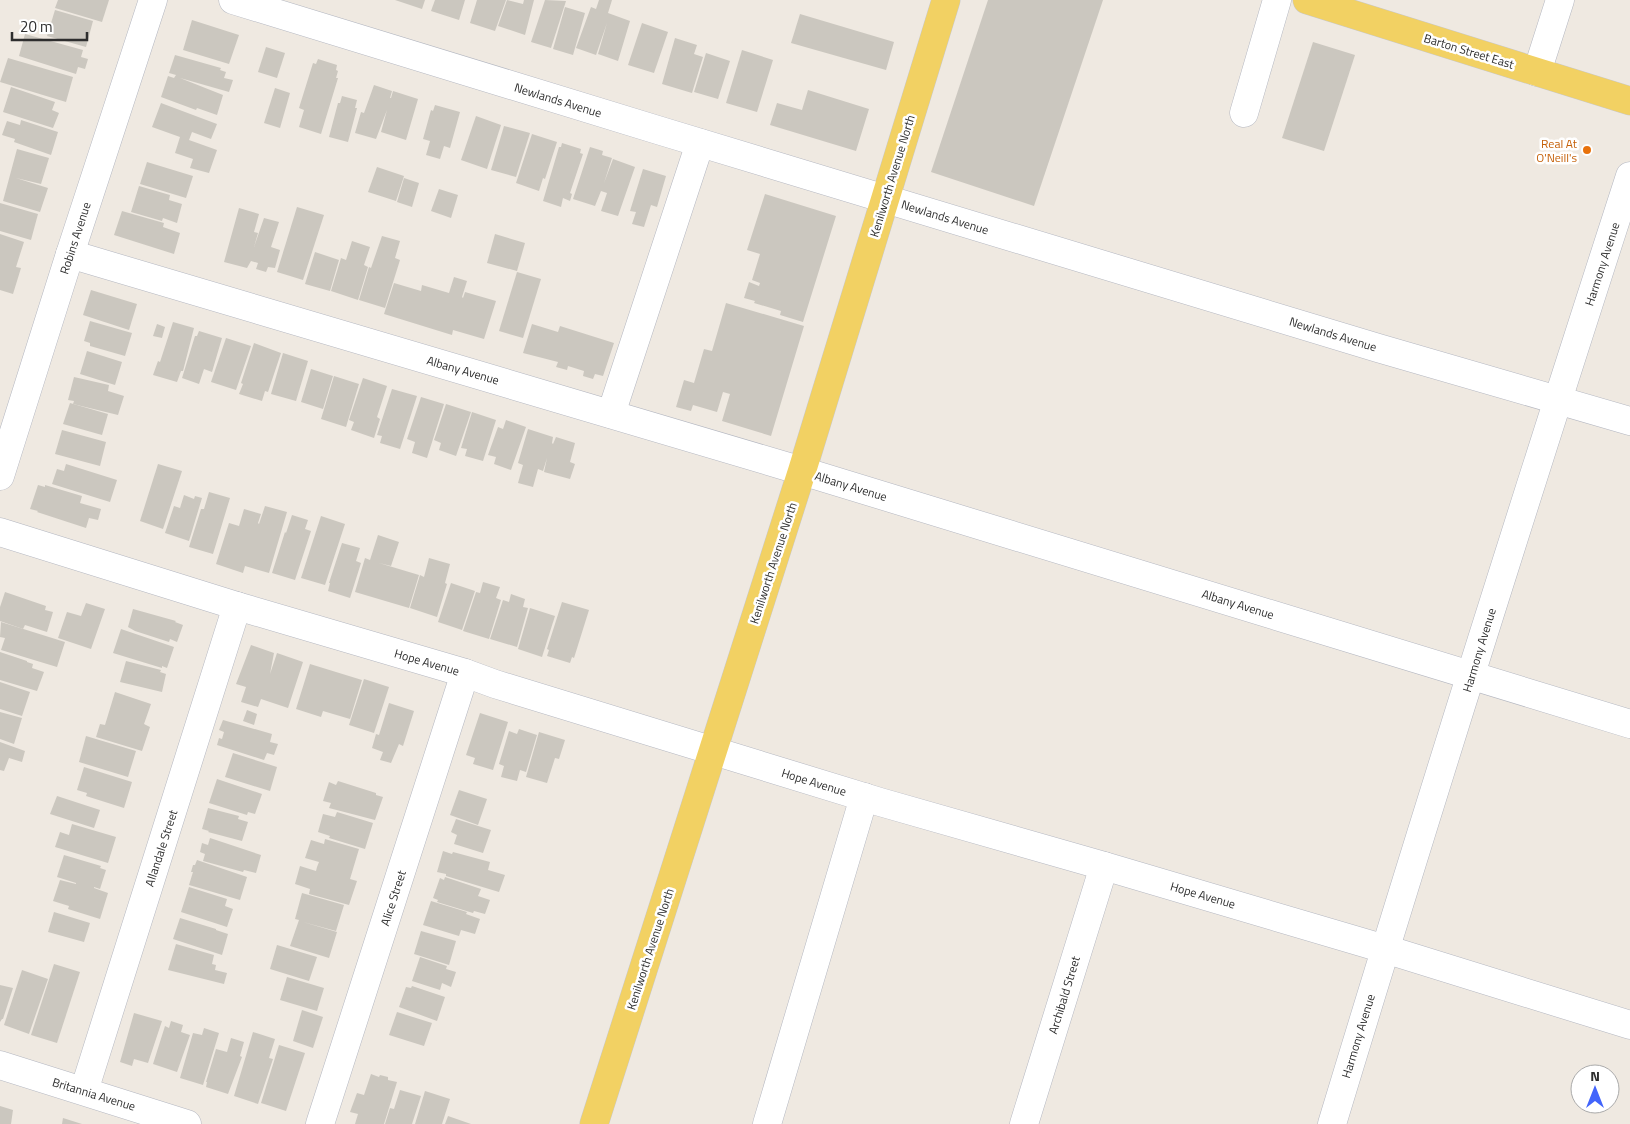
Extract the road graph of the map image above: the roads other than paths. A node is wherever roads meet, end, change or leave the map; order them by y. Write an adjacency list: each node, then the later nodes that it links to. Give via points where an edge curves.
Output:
1 (153, 0): 13 (street, Robins Avenue)
2 (233, 0): 10 (street, Newlands Avenue)
3 (946, 0): 12 (main road, Kenilworth Avenue North)
4 (1277, 0): 9 (street)
5 (1307, 0): 7 (main road, Barton Street East)
6 (1560, 0): 7 (street)
7 (1537, 72): 8 (main road, Barton Street East)
8 (1630, 101)
9 (1244, 113)
10 (700, 143): 12 (street, Newlands Avenue); 15 (street)
11 (1630, 176): 14 (street, Harmony Avenue)
12 (885, 198): 14 (street, Newlands Avenue, via 1378,348); 18 (main road, Kenilworth Avenue North)
13 (70, 254): 15 (street, Albany Avenue); 17 (street, Robins Avenue)
14 (1558, 399): 16 (street, Newlands Avenue); 22 (street, Harmony Avenue)
15 (611, 414): 18 (street, Albany Avenue)
16 (1630, 422)
17 (2, 461)
18 (802, 471): 22 (street, Albany Avenue); 24 (main road, Kenilworth Avenue North)
19 (0, 532): 20 (street, Hope Avenue)
20 (237, 606): 21 (street, Hope Avenue); 30 (street, Allandale Street)
21 (465, 673): 24 (street, Hope Avenue); 32 (street, Alice Street)
22 (1471, 676): 23 (street, Albany Avenue); 27 (street, Harmony Avenue)
23 (1630, 724)
24 (712, 751): 25 (street, Hope Avenue); 33 (main road, Kenilworth Avenue North)
25 (864, 797): 26 (street, Hope Avenue); 34 (street)
26 (1104, 866): 27 (street, Hope Avenue); 35 (street, Archibald Street)
27 (1385, 949): 28 (street, Hope Avenue); 36 (street, Harmony Avenue)
28 (1630, 1025)
29 (0, 1065): 30 (street, Britannia Avenue)
30 (84, 1091): 31 (street, Britannia Avenue)
31 (188, 1124)
32 (320, 1124)
33 (594, 1124)
34 (766, 1124)
35 (1024, 1124)
36 (1332, 1124)

